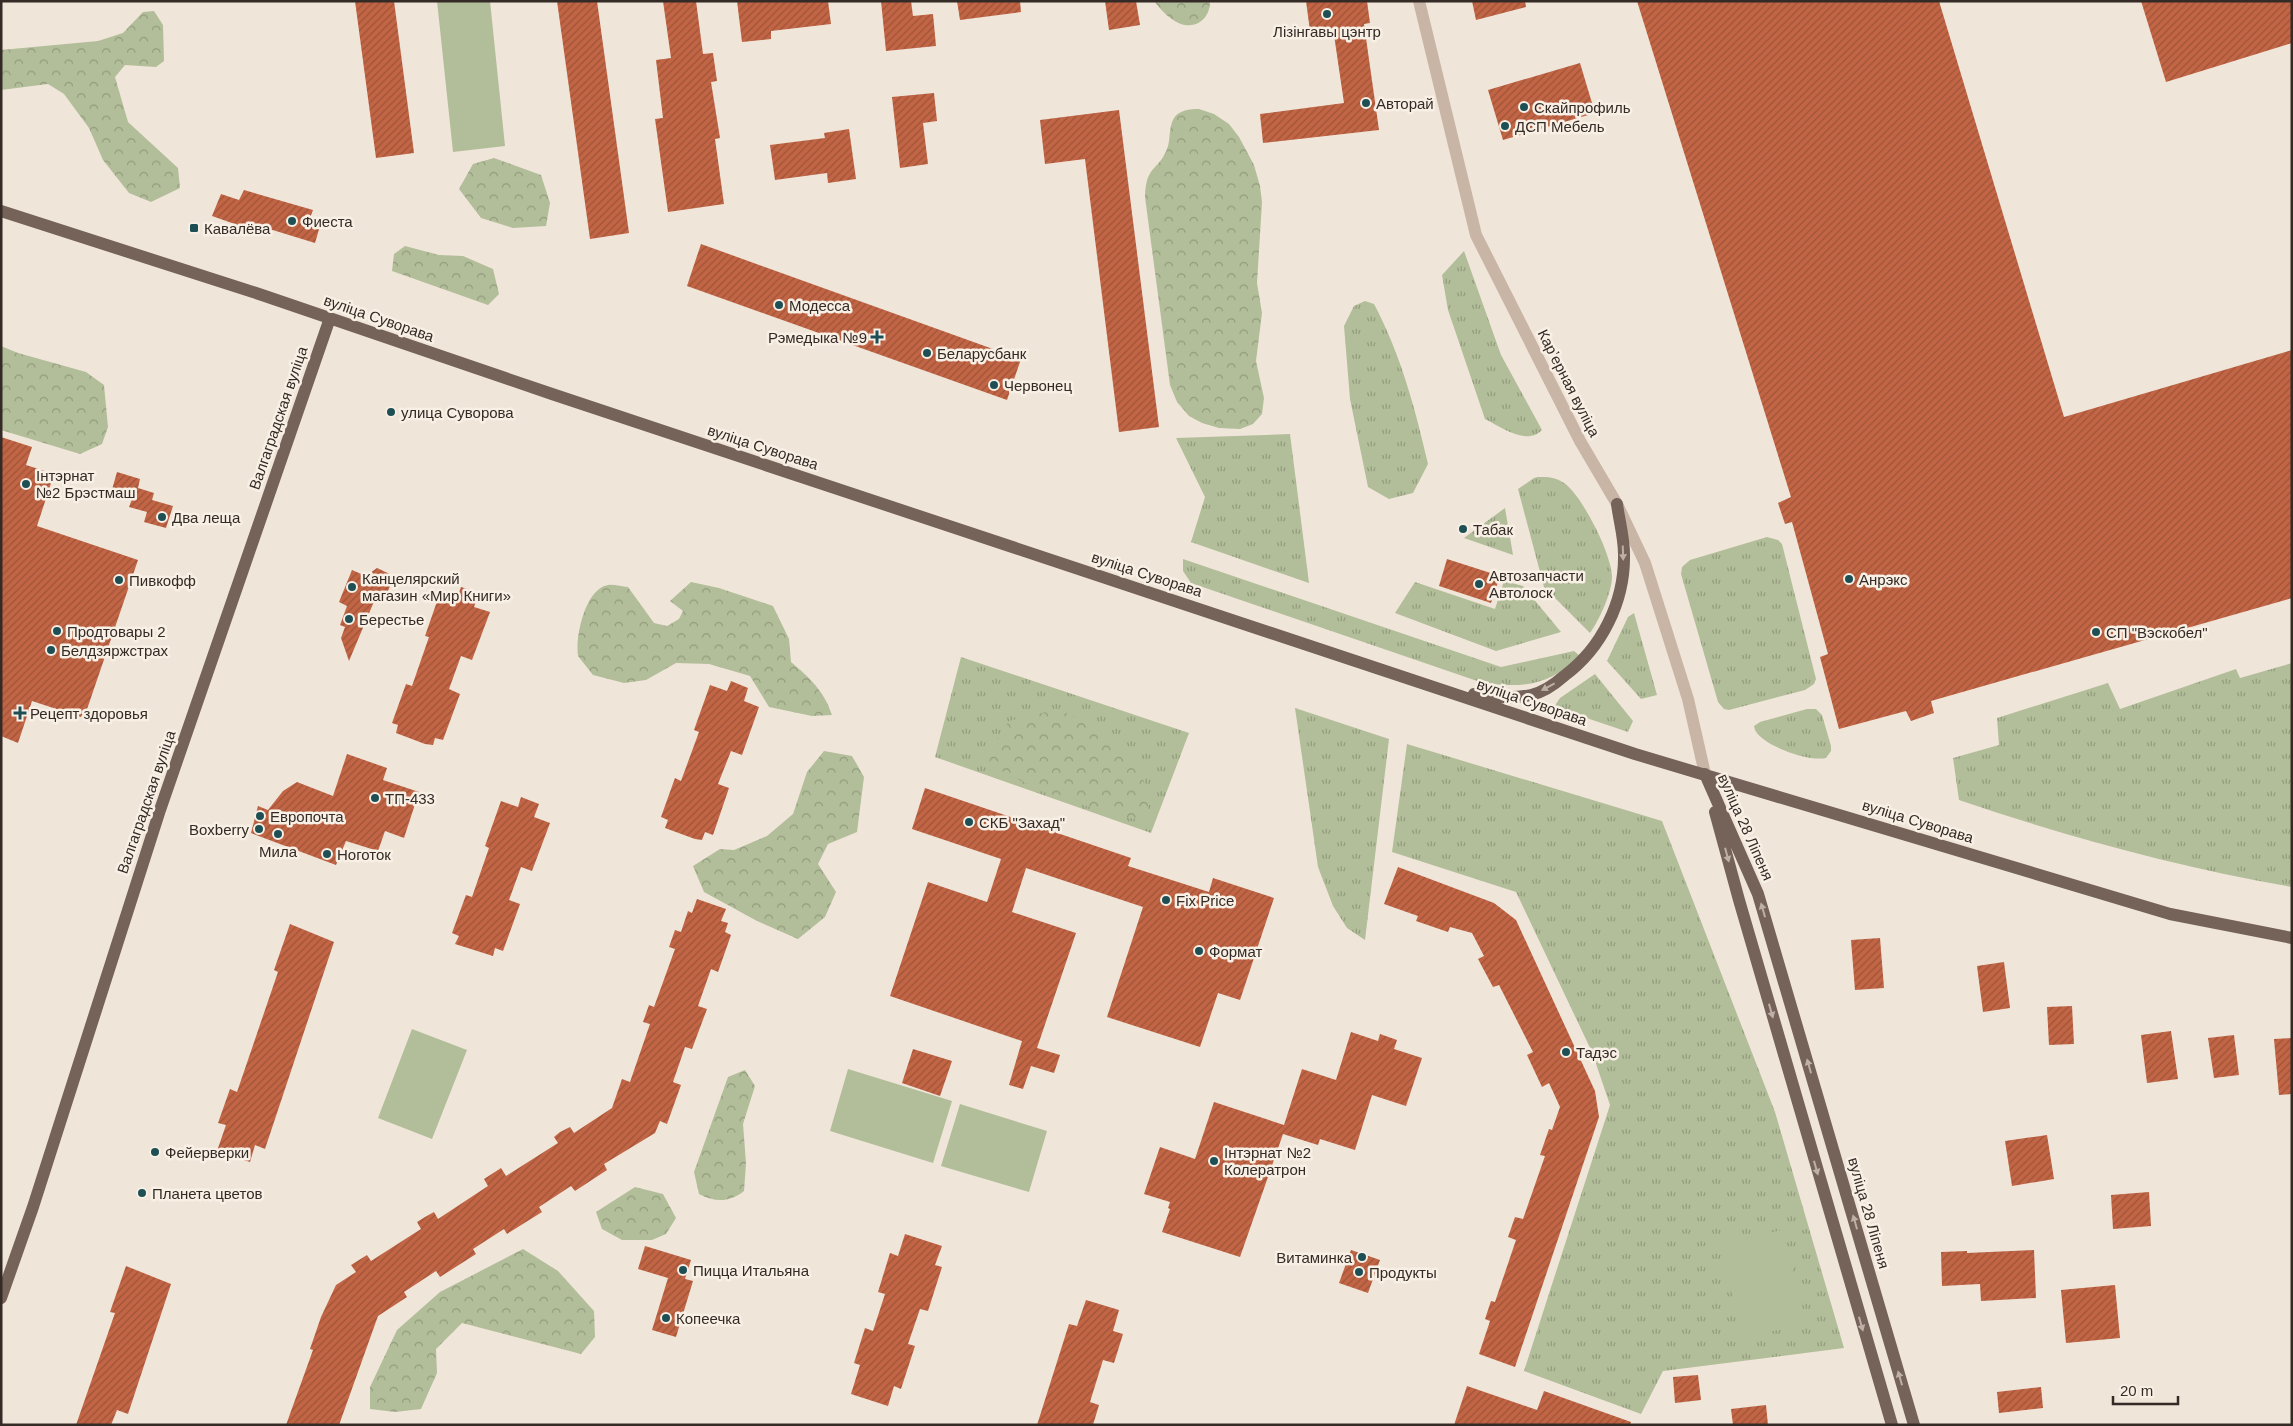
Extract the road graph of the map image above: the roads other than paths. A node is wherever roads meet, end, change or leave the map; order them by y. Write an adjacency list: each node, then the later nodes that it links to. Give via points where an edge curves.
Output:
1 (1419, 1): 4 (street, Карʼерная вуліца, via 1476,235 1580,441)
2 (1, 211): 3 (main road, вуліца Суворава)
3 (330, 318): 5 (main road, вуліца Суворава); 8 (main road, Валгаградская вуліца, via 160,810)
4 (1617, 504): 5 (main road, one-way to 5, via 1624,553 1622,582 1616,605 1590,655 1551,686 1532,694 1491,696); 6 (street, Карʼерная вуліца, via 1645,563 1688,699)
5 (1439, 688): 6 (main road, вуліца Суворава, via 1635,754)
6 (1705, 774): 7 (main road, вуліца Суворава, via 2170,914); 9 (main road, вуліца 28 Ліпеня, one-way to 9, via 1741,909); 10 (main road, вуліца 28 Ліпеня, one-way to 6, via 1758,894)
7 (2292, 938)
8 (1, 1298)
9 (1892, 1425)
10 (1914, 1425)

